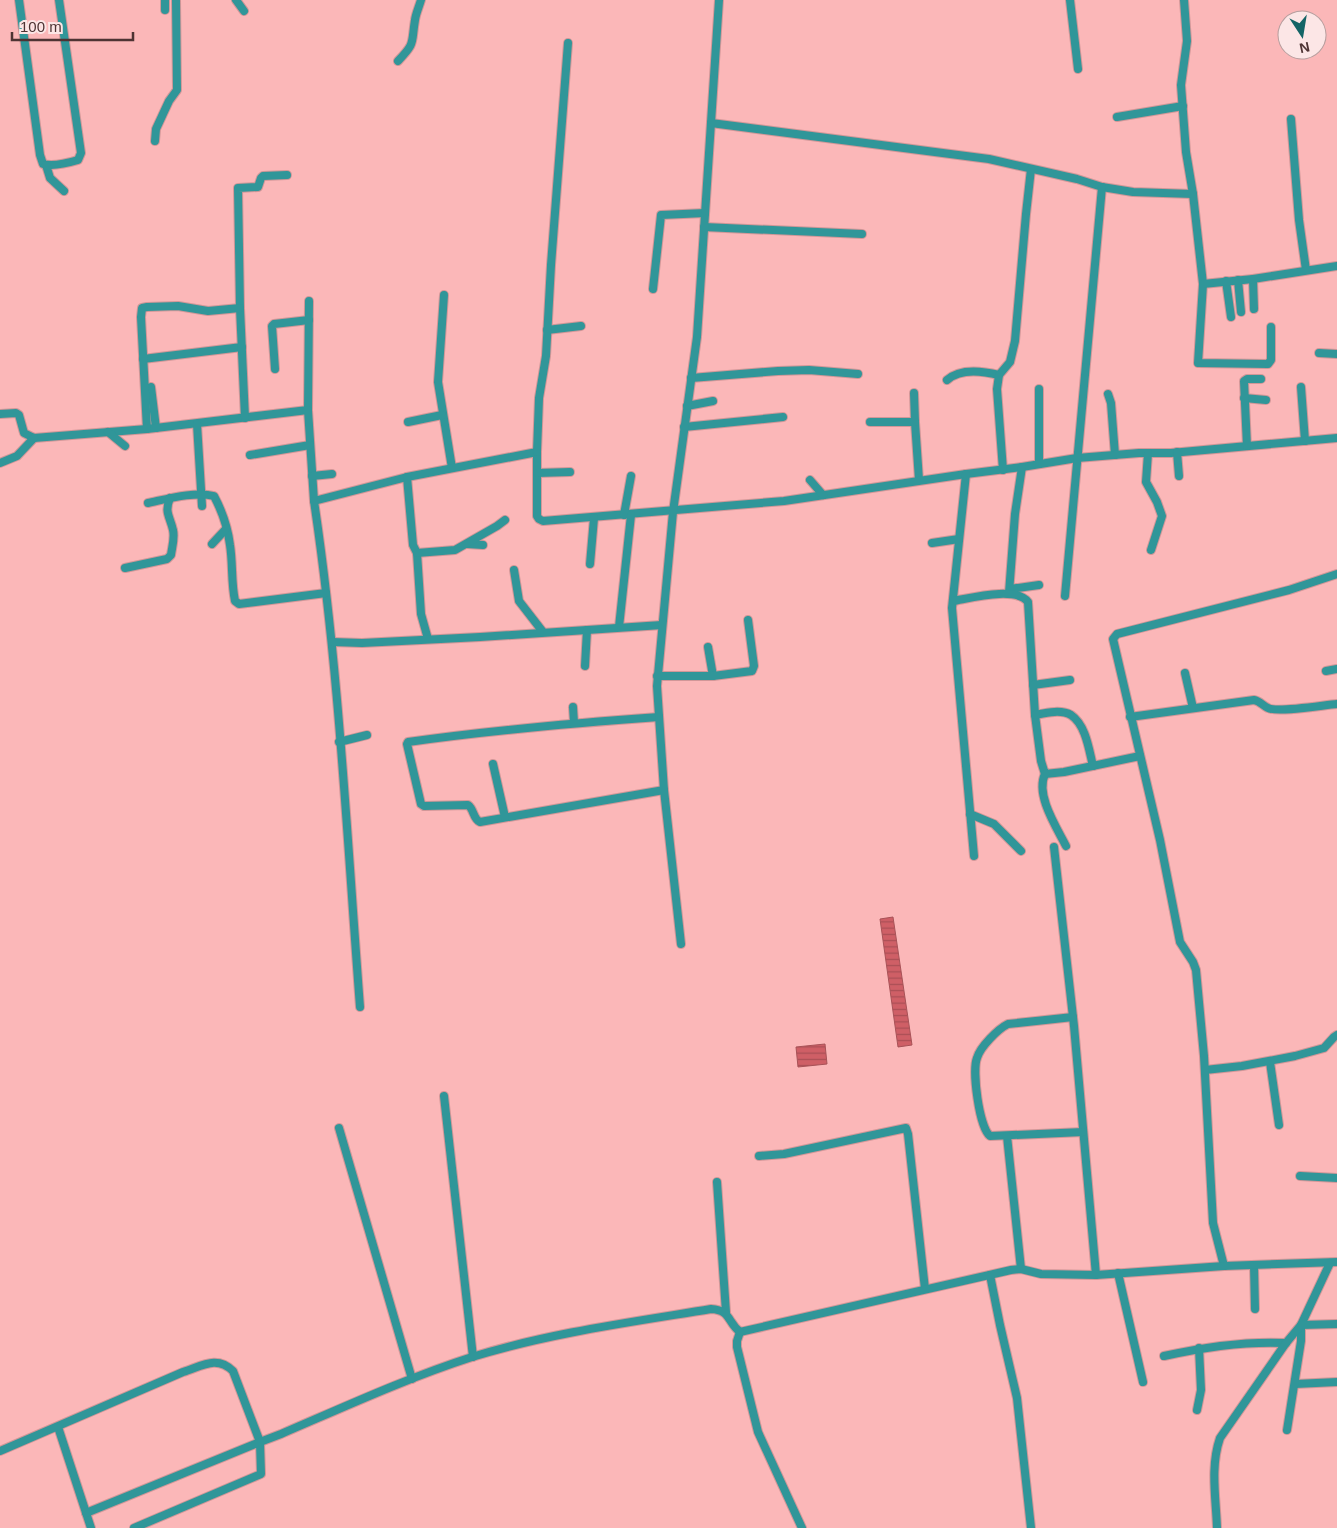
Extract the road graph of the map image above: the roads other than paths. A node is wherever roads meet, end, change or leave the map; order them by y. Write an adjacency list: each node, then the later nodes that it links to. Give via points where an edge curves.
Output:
1 (19, 0): 20 (street, via 40,155)
2 (59, 0): 20 (street, via 81,153 78,160 70,163)
3 (164, 0): 10 (street)
4 (176, 0): 19 (street, via 177,90 159,122)
5 (236, 0): 11 (street)
6 (421, 0): 13 (street, via 414,39)
7 (719, 0): 18 (street)
8 (1070, 0): 14 (street)
9 (1184, 0): 15 (street, via 1187,41 1181,85)
10 (165, 10)
11 (244, 11)
12 (568, 43): 45 (street)
13 (398, 61)
14 (1078, 69)
15 (1183, 106): 16 (street); 25 (street)
16 (1117, 116)
17 (1290, 119): 30 (street)
18 (710, 123): 21 (street, via 988,159); 26 (street)
19 (155, 140)
20 (46, 165): 24 (street, via 50,178)
21 (1031, 169): 23 (street); 52 (street, via 1015,341 1010,362)
22 (287, 175): 38 (street, via 262,176 257,187 238,187)
23 (1102, 187): 25 (street, via 1133,192); 89 (street)
24 (64, 191)
25 (1193, 194): 34 (street)
26 (705, 213): 27 (street); 35 (street, via 660,215)
27 (704, 227): 28 (street); 53 (street)
28 (862, 234)
29 (1337, 266): 30 (street)
30 (1306, 270): 31 (street)
31 (1253, 279): 32 (street); 39 (street)
32 (1238, 280): 33 (street); 40 (street)
33 (1226, 281): 34 (street); 41 (street)
34 (1203, 284): 44 (street, via 1198,363 1268,364 1271,360)
35 (653, 289)
36 (444, 295): 67 (street, via 438,382)
37 (309, 301): 42 (street)
38 (240, 308): 46 (street); 49 (street, via 197,311 178,306 142,308)
39 (1254, 309)
40 (1241, 312)
41 (1231, 317)
42 (309, 320): 50 (street, via 272,326); 65 (street)
43 (581, 326): 45 (street)
44 (1271, 327)
45 (547, 330): 84 (street)
46 (242, 347): 49 (street); 69 (street)
47 (1319, 353): 48 (street)
48 (1337, 354)
49 (143, 359): 76 (street)
50 (275, 369)
51 (858, 374): 53 (street, via 809,370)
52 (999, 376): 55 (street, via 959,372); 94 (street, via 997,389)
53 (691, 378): 64 (street)
54 (1261, 379): 61 (street, via 1244,381)
55 (947, 380)
56 (152, 387): 75 (street)
57 (1301, 387): 80 (street)
58 (1038, 389): 91 (street)
59 (914, 393): 72 (street)
60 (1108, 394): 88 (street)
61 (1244, 398): 62 (street); 83 (street)
62 (1266, 400)
63 (713, 401): 64 (street)
64 (687, 406): 74 (street)
65 (308, 410): 69 (street); 81 (street)
66 (0, 414): 78 (street, via 19,415 24,433)
67 (442, 415): 70 (street); 93 (street)
68 (783, 417): 74 (street)
69 (245, 418): 73 (street)
70 (408, 422)
71 (870, 422): 72 (street)
72 (915, 422): 104 (street)
73 (197, 424): 75 (street); 105 (street)
74 (684, 427): 111 (street)
75 (156, 428): 76 (street)
76 (146, 429): 77 (street)
77 (108, 432): 78 (street); 82 (street)
78 (34, 438): 90 (street, via 18,456)
79 (1337, 438): 80 (street)
80 (1305, 441): 83 (street)
81 (310, 445): 87 (street); 99 (street)
82 (125, 446)
83 (1247, 446): 85 (street)
84 (537, 452): 93 (street); 96 (street)
85 (1177, 452): 86 (street); 101 (street)
86 (1148, 453): 88 (street); 121 (street, via 1146,482 1162,516)
87 (250, 455)
88 (1115, 455): 89 (street)
89 (1077, 458): 91 (street); 130 (street)
90 (0, 463)
91 (1039, 464): 92 (street)
92 (1022, 467): 94 (street); 128 (street)
93 (452, 468): 102 (street)
94 (1003, 470): 98 (street)
95 (570, 472): 96 (street)
96 (537, 473): 113 (street, via 538,519 543,522)
97 (332, 474): 99 (street)
98 (966, 474): 104 (street); 116 (street)
99 (312, 476): 108 (street)
100 (631, 476): 112 (street)
101 (1179, 476)
102 (407, 477): 108 (street); 122 (street, via 413,545)
103 (810, 480): 106 (street)
104 (919, 480): 106 (street)
105 (201, 494): 107 (street); 110 (street); 115 (street, via 214,496)
106 (823, 495): 111 (street)
107 (170, 498): 109 (street); 124 (street, via 167,513 174,532 172,555 167,559)
108 (314, 500): 129 (street)
109 (148, 504)
110 (202, 506)
111 (673, 512): 112 (street); 133 (street)
112 (627, 515): 113 (street); 134 (street)
113 (594, 518): 123 (street)
114 (505, 520): 119 (street)
115 (226, 529): 118 (street); 129 (street, via 234,601 239,604)
116 (958, 539): 117 (street); 131 (street)
117 (932, 543)
118 (212, 544)
119 (466, 544): 120 (street); 122 (street, via 455,550)
120 (483, 545)
121 (1151, 550)
122 (417, 553): 137 (street, via 421,614)
123 (590, 564)
124 (125, 568)
125 (514, 570): 136 (street, via 518,601)
126 (1337, 574): 152 (street, via 1289,590 1114,636 1112,642)
127 (1039, 584): 128 (street)
128 (1009, 591): 131 (street); 147 (street, via 1028,602)
129 (326, 593): 138 (street)
130 (1065, 596)
131 (953, 601): 162 (street)
132 (748, 620): 145 (street, via 752,671)
133 (662, 625): 134 (street); 144 (street)
134 (619, 627): 135 (street)
135 (587, 630): 136 (street); 140 (street)
136 (544, 632): 137 (street)
137 (428, 640): 138 (street)
138 (332, 642): 156 (street)
139 (708, 647): 145 (street)
140 (586, 666)
141 (1337, 669): 142 (street)
142 (1326, 671)
143 (1185, 673): 150 (street)
144 (657, 676): 145 (street); 153 (street)
145 (713, 676)
146 (1070, 680): 147 (street)
147 (1033, 685): 151 (street)
148 (1337, 704): 150 (street, via 1269,709 1254,700)
149 (573, 707): 154 (street)
150 (1193, 708): 152 (street)
151 (1035, 715): 159 (street, via 1070,714 1082,730); 160 (street)
152 (1130, 716): 157 (street)
153 (659, 717): 154 (street); 161 (street)
154 (574, 723): 163 (street, via 407,743 421,805 468,805 480,822)
155 (367, 735): 156 (street)
156 (339, 742): 169 (street)
157 (1140, 756): 159 (street); 173 (street, via 1180,942 1196,970)
158 (493, 764): 163 (street)
159 (1093, 766): 160 (street)
160 (1045, 774): 164 (street, via 1042,788 1046,807)
161 (664, 790): 163 (street); 168 (street)
162 (970, 814): 166 (street, via 994,824); 167 (street)
163 (505, 818)
164 (1066, 846)
165 (1054, 847): 170 (street)
166 (1021, 851)
167 (974, 856)
168 (681, 944)
169 (360, 1007)
170 (1073, 1017): 177 (street); 178 (street, via 1008,1024 978,1053 975,1067 977,1094 984,1127 990,1136)
171 (1337, 1035): 172 (street, via 1324,1048)
172 (1270, 1062): 173 (street); 175 (street)
173 (1205, 1070): 185 (street, via 1213,1222)
174 (444, 1096): 199 (street)
175 (1279, 1125)
176 (339, 1128): 200 (street)
177 (1083, 1132): 178 (street); 188 (street)
178 (1007, 1136): 186 (street)
179 (759, 1156): 190 (street, via 784,1154 906,1128)
180 (1300, 1176): 181 (street)
181 (1337, 1178)
182 (717, 1182): 192 (street)
183 (1334, 1262): 184 (street); 194 (street)
184 (1254, 1265): 185 (street); 191 (street)
185 (1224, 1266): 187 (street)
186 (1021, 1269): 188 (street, via 1041,1274); 189 (street)
187 (1118, 1273): 188 (street); 201 (street)
188 (1096, 1274)
189 (990, 1275): 190 (street); 213 (street, via 1017,1398)
190 (925, 1289): 195 (street)
191 (1255, 1309)
192 (726, 1312): 195 (street); 199 (street, via 711,1309 638,1320)
193 (1337, 1324): 194 (street)
194 (1301, 1325): 196 (street); 203 (street)
195 (740, 1332): 212 (street, via 737,1347 758,1432)
196 (1286, 1343): 197 (street, via 1259,1342); 214 (street, via 1220,1438 1214,1464)
197 (1199, 1348): 198 (street); 204 (street, via 1201,1390)
198 (1164, 1356)
199 (473, 1357): 200 (street)
200 (412, 1379): 207 (street)
201 (1143, 1382)
202 (1337, 1382): 203 (street)
203 (1294, 1384): 206 (street)
204 (1197, 1410)
205 (58, 1427): 207 (street, via 213,1362 225,1364 233,1371); 208 (street); 209 (street)
206 (1287, 1430)
207 (260, 1442): 209 (street); 211 (street, via 261,1474)
208 (0, 1451)
209 (86, 1513): 210 (street)
210 (91, 1528)
211 (134, 1528)
212 (802, 1528)
213 (1031, 1528)
214 (1217, 1528)

